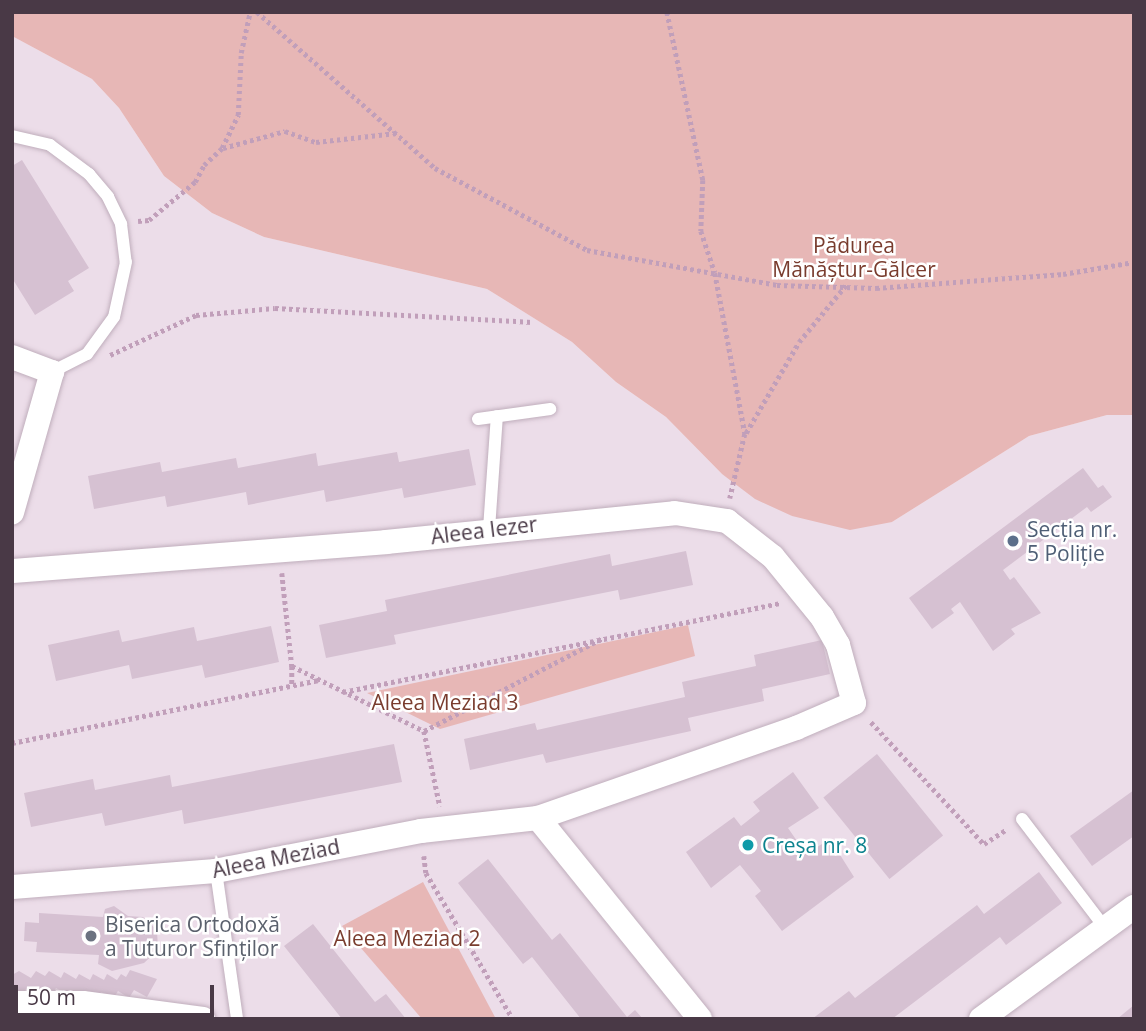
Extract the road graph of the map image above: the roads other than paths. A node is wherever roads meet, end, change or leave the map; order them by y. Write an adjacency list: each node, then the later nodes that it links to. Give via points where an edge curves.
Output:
1 (12, 136): 3 (lane, via 50,145 89,174 108,197 121,225 126,262 114,317 87,354)
2 (12, 357): 3 (street)
3 (52, 372): 7 (street)
4 (550, 409): 5 (lane)
5 (497, 416): 6 (lane); 8 (lane)
6 (478, 419)
7 (12, 512)
8 (489, 530): 9 (street, Aleea Iezer); 10 (street, Aleea Iezer, via 675,513 726,521 774,557 806,598 838,645)
9 (12, 571)
10 (854, 703): 11 (street, Aleea Meziad, via 796,728)
11 (538, 818): 13 (street, Aleea Meziad, via 433,829); 20 (street)
12 (1023, 819): 16 (lane)
13 (216, 871): 14 (street, Aleea Meziad); 19 (lane)
14 (12, 887)
15 (1134, 907): 16 (street)
16 (1105, 928): 21 (street)
17 (12, 1003): 18 (street, via 83,1003)
18 (203, 1019)
19 (237, 1019)
20 (700, 1019)
21 (981, 1019)

